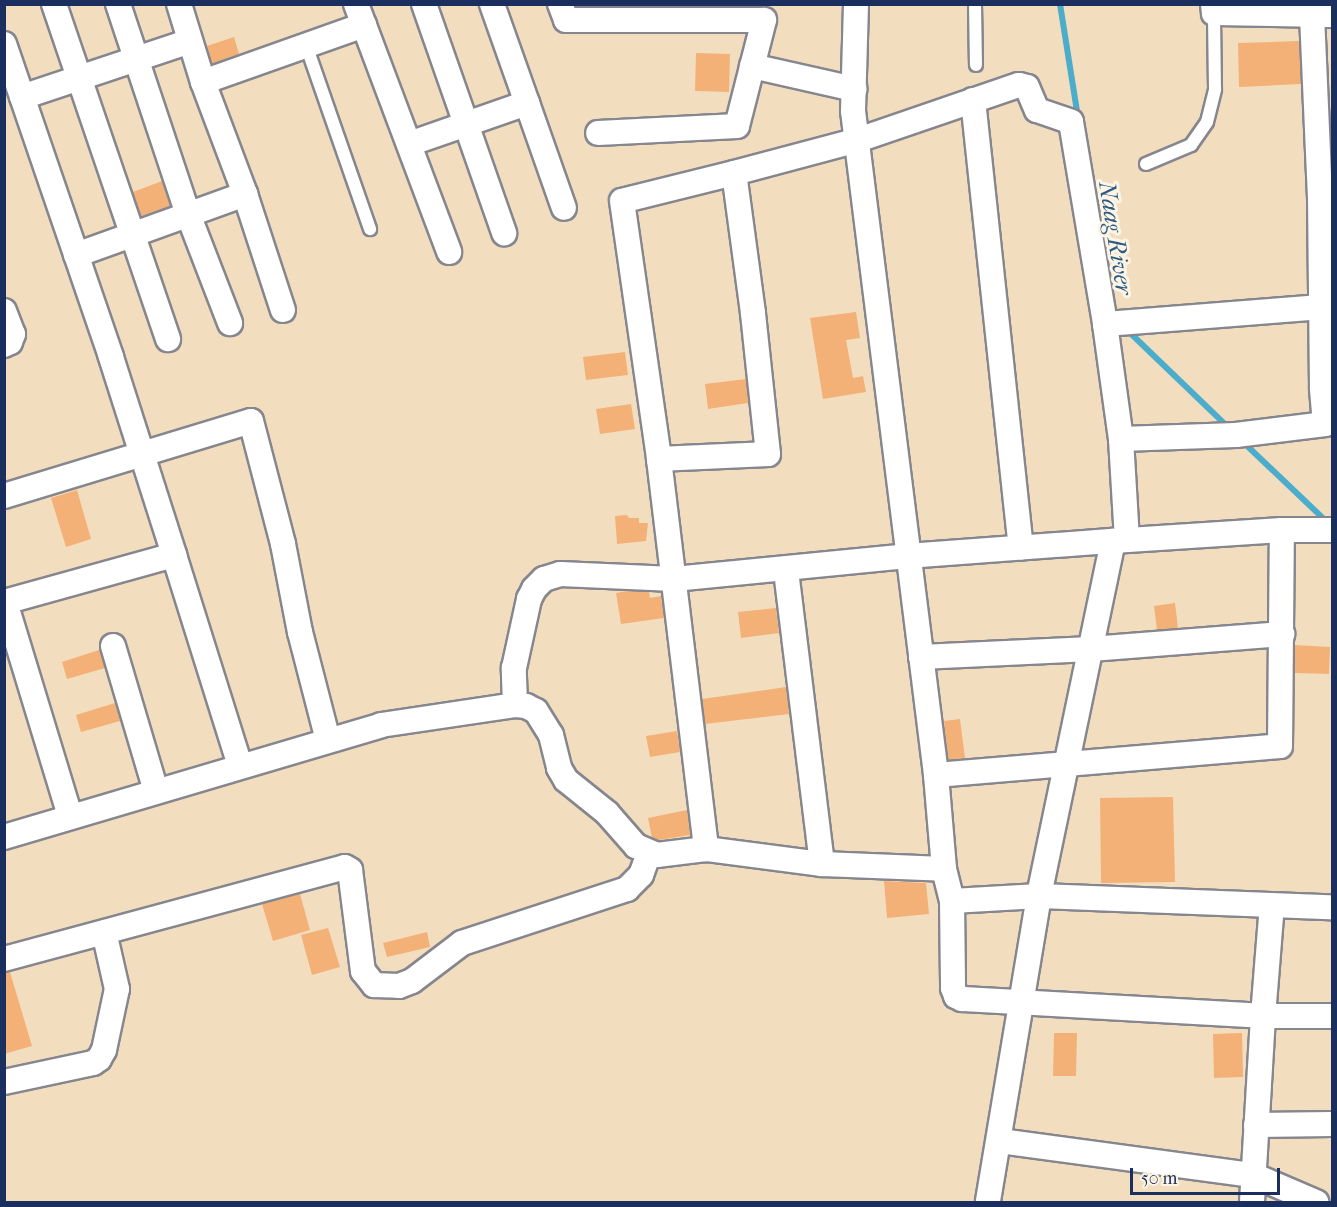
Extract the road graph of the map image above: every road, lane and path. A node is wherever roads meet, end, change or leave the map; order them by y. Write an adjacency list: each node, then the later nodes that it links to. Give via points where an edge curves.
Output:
1 (54, 4): 19 (street)
2 (118, 4): 16 (street)
3 (424, 4): 26 (street)
4 (492, 4): 25 (street)
5 (560, 4): 10 (street, via 566,20)
6 (856, 4): 21 (street)
7 (975, 4): 17 (lane)
8 (181, 5): 13 (street)
9 (1214, 9): 12 (street); 30 (lane, via 1215,89 1207,122 1191,145)
10 (766, 12): 18 (street)
11 (360, 15): 15 (street); 29 (street)
12 (1322, 15): 23 (street)
13 (190, 41): 16 (street); 20 (street)
14 (4, 44): 22 (street)
15 (306, 45): 20 (street); 36 (lane)
16 (136, 59): 19 (street); 35 (street)
17 (976, 65)
18 (752, 66): 21 (street); 27 (street, via 737,126)
19 (79, 77): 22 (street); 37 (street)
20 (203, 82): 32 (street)
21 (854, 89): 28 (street)
22 (22, 97): 40 (street)
23 (1324, 99): 33 (street)
24 (973, 100): 28 (street); 45 (street, via 1023,85 1037,110 1071,122); 56 (street)
25 (527, 103): 26 (street); 34 (street)
26 (466, 123): 29 (street); 38 (street)
27 (598, 133)
28 (858, 140): 31 (street); 58 (street)
29 (409, 144): 39 (street)
30 (1146, 164)
31 (734, 173): 51 (street, via 622,201); 51 (street, via 768,454)
32 (244, 194): 35 (street); 42 (street)
33 (1326, 199): 41 (street)
34 (564, 208)
35 (188, 214): 37 (street); 44 (street)
36 (370, 229)
37 (133, 233): 40 (street); 46 (street)
38 (504, 233)
39 (449, 252)
40 (76, 255): 50 (street)
41 (1327, 306): 45 (street); 48 (street)
42 (283, 310)
43 (4, 311): 47 (street, via 13,334)
44 (230, 323)
45 (1105, 324): 49 (street)
46 (168, 339)
47 (4, 345)
48 (1327, 388): 49 (street, via 1325,424 1236,435)
49 (1121, 439): 55 (street)
50 (142, 452): 52 (street); 57 (street); 68 (street, via 251,421)
51 (659, 459): 60 (street)
52 (4, 496)
53 (1282, 530): 54 (street); 55 (street); 62 (street)
54 (1332, 530)
55 (1120, 540): 56 (street); 64 (street)
56 (1021, 547): 58 (street)
57 (174, 555): 61 (street); 70 (street)
58 (908, 556): 59 (street); 65 (street)
59 (786, 569): 60 (street); 77 (street)
60 (674, 579): 67 (street, via 560,574 544,579 529,599 516,655); 75 (street)
61 (5, 602): 66 (street)
62 (1282, 634): 64 (street); 69 (street, via 1280,746)
63 (113, 646): 72 (street)
64 (1091, 649): 65 (street); 69 (street)
65 (921, 657): 71 (street)
66 (14, 666): 73 (street)
67 (515, 705): 68 (street, via 381,725); 76 (street, via 536,711 544,722 566,780 607,813 636,846)
68 (328, 740): 70 (street)
69 (1067, 764): 71 (street); 79 (street)
70 (240, 766): 72 (street)
71 (936, 775): 78 (street)
72 (156, 791): 73 (street)
73 (69, 816): 74 (street)
74 (4, 837)
75 (706, 849): 76 (street); 77 (street)
76 (649, 853): 83 (street, via 641,875 627,889 462,943 412,981 399,986 374,986 363,971 350,870 345,867)
77 (822, 864): 78 (street)
78 (944, 868): 80 (street)
79 (1039, 896): 80 (street); 81 (street); 85 (street)
80 (952, 901): 85 (street, via 956,996)
81 (1272, 905): 82 (street); 86 (street)
82 (1332, 907)
83 (104, 932): 84 (street); 88 (street, via 117,989 99,1059)
84 (4, 959)
85 (1023, 1002): 86 (street); 91 (street)
86 (1263, 1016): 87 (street); 90 (street)
87 (1332, 1016)
88 (4, 1082)
89 (1332, 1124): 90 (street)
90 (1257, 1125): 92 (street)
91 (1000, 1141): 92 (street); 93 (street)
92 (1253, 1175): 94 (street); 95 (street)
93 (988, 1203)
94 (1252, 1203)
95 (1316, 1203)

